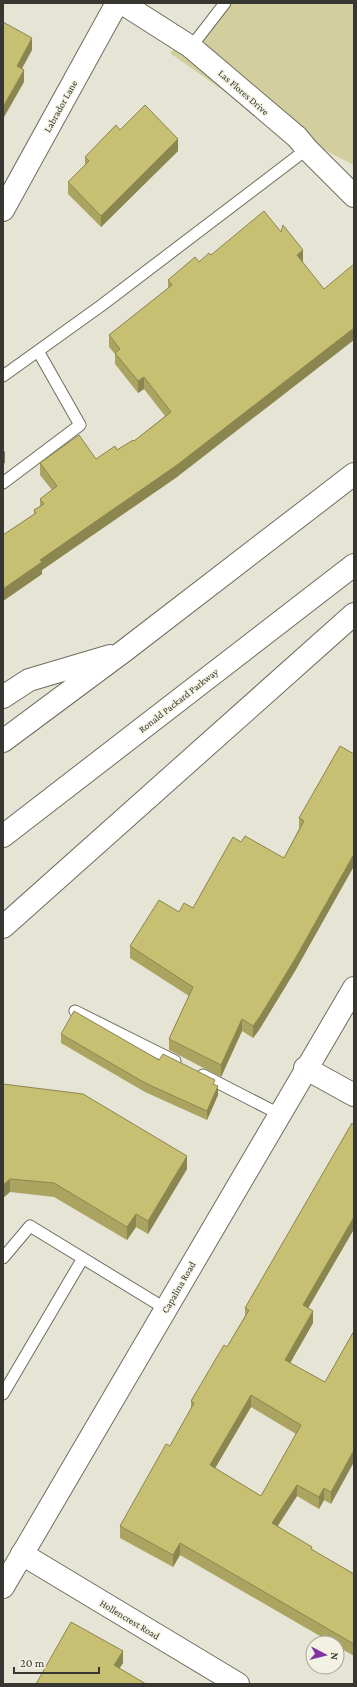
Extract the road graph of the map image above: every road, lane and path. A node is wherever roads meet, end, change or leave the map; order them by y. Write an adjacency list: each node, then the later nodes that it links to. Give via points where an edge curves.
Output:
1 (117, 3): 7 (main road, Labrador Lane)
2 (122, 3): 4 (main road, Las Flores Drive)
3 (225, 3): 4 (lane)
4 (191, 47): 5 (main road, Las Flores Drive, via 297,137)
5 (306, 149): 6 (main road, Las Flores Drive); 8 (lane)
6 (354, 196)
7 (3, 210)
8 (38, 351): 9 (lane); 11 (lane, via 80,425)
9 (3, 376)
10 (354, 474): 14 (main road)
11 (3, 483)
12 (354, 565): 17 (main road, Ronald Packard Parkway)
13 (354, 614): 18 (main road)
14 (124, 651): 15 (main road, via 29,680); 16 (main road)
15 (3, 697)
16 (3, 741)
17 (3, 836)
18 (3, 927)
19 (354, 988): 21 (main road, Capalina Road)
20 (75, 1011): 23 (lane)
21 (305, 1068): 22 (main road); 23 (main road, Capalina Road)
22 (354, 1095)
23 (279, 1114): 26 (main road, Capalina Road)
24 (3, 1258): 25 (lane, via 30,1226)
25 (83, 1258): 26 (lane); 27 (lane)
26 (166, 1309): 28 (main road, Capalina Road)
27 (3, 1394)
28 (22, 1554): 29 (main road, Capalina Road); 30 (main road, Hollencrest Road)
29 (3, 1587)
30 (238, 1684)

